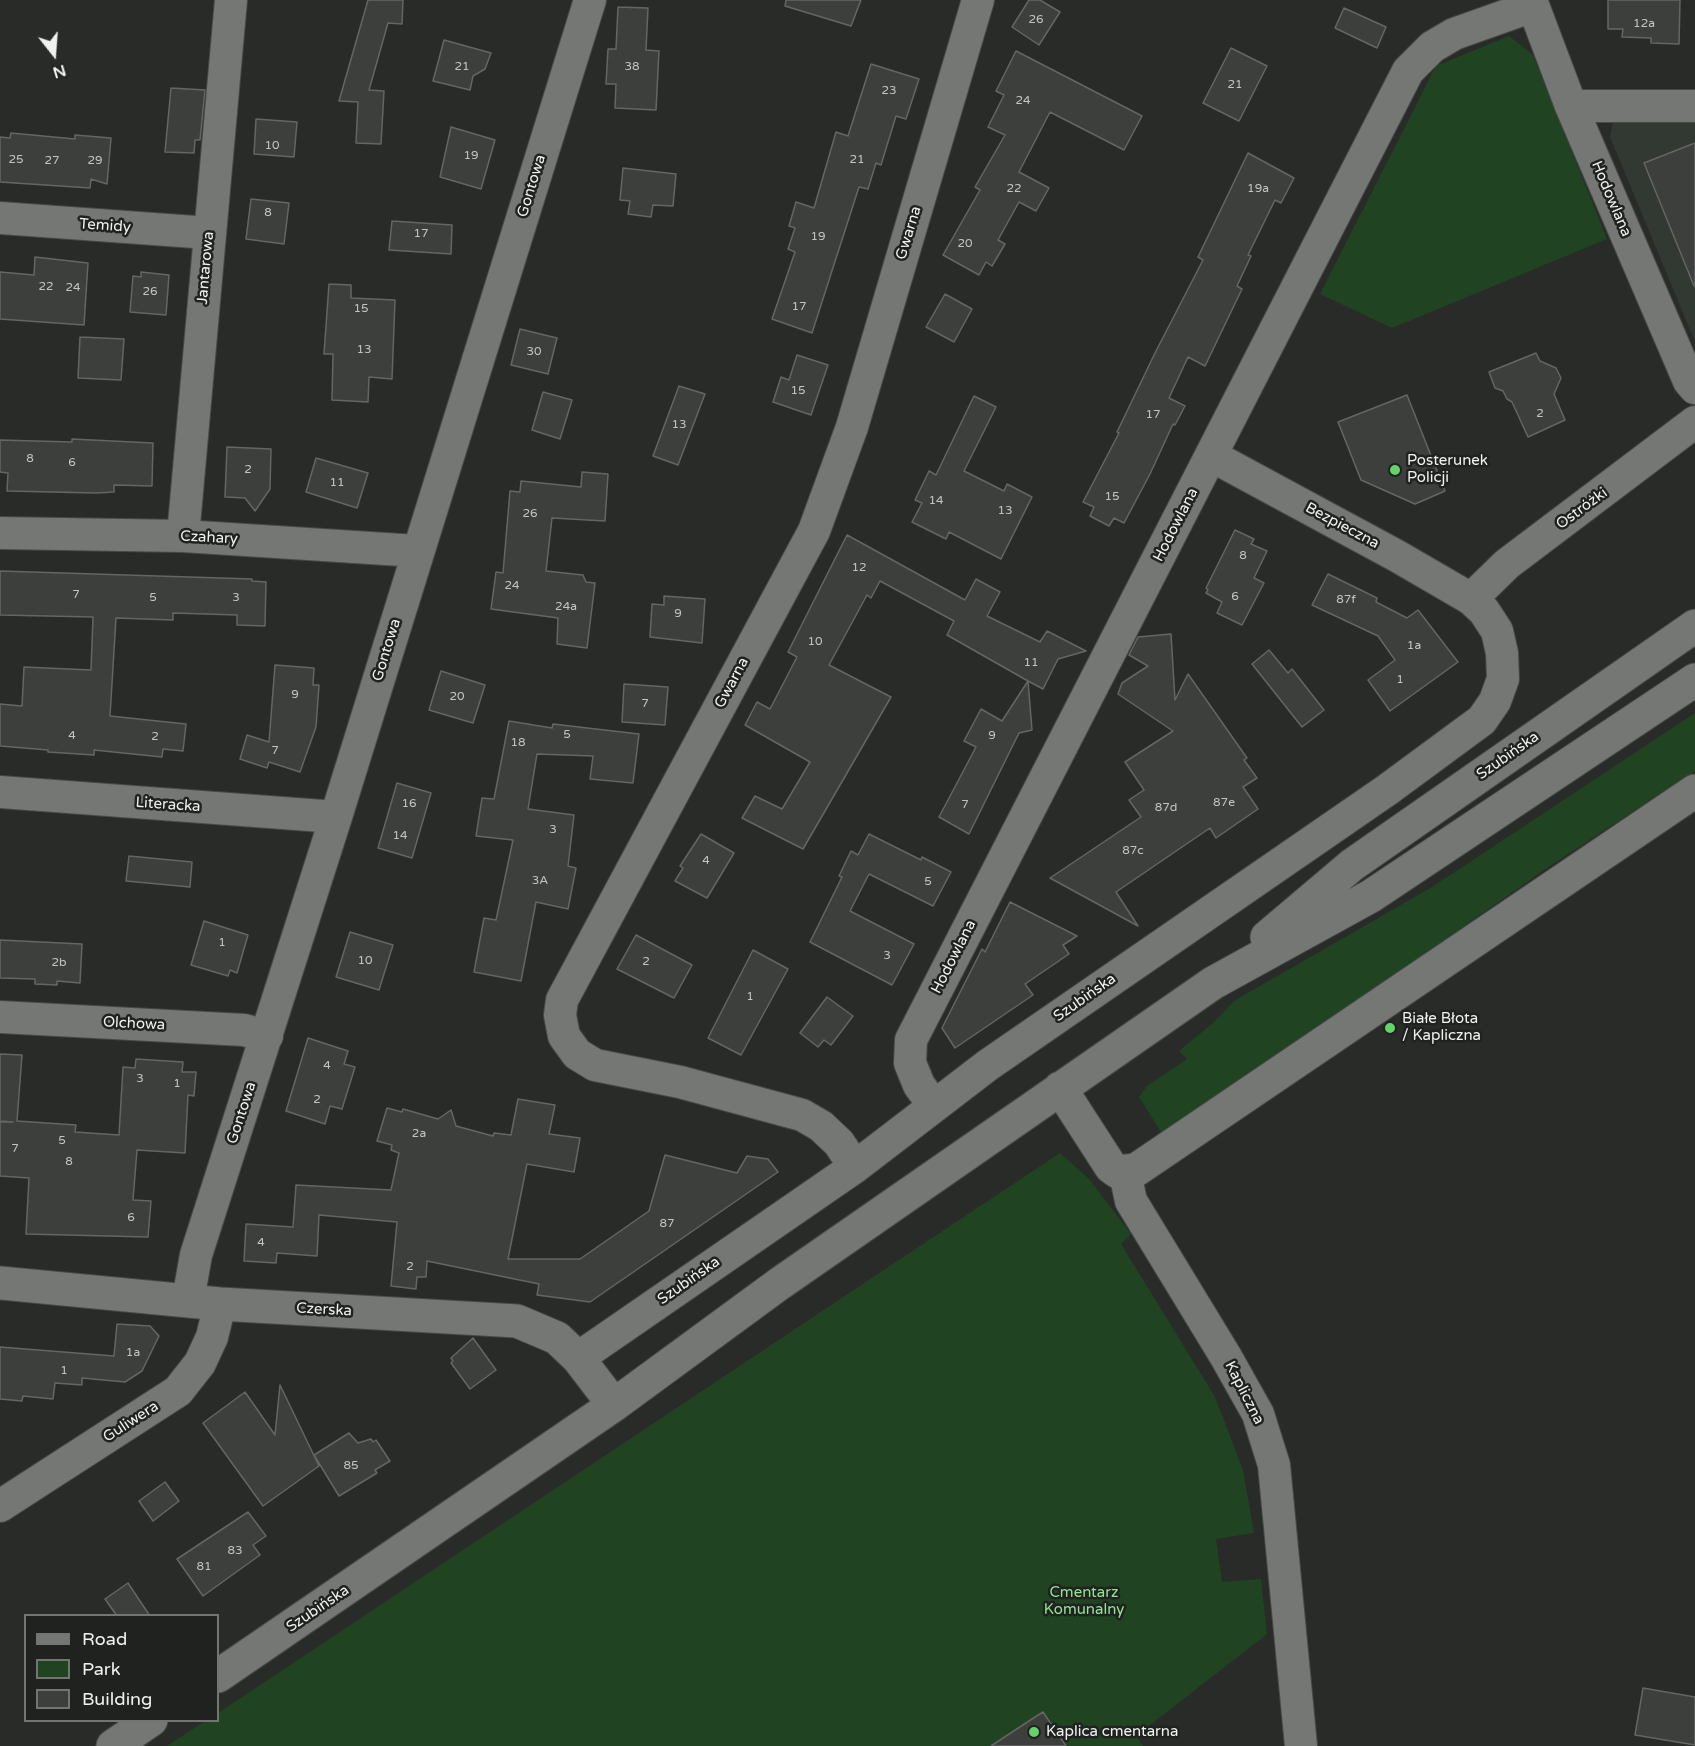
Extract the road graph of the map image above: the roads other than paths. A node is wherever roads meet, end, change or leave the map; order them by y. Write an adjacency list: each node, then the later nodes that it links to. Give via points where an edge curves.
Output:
1 (231, 0): 8 (street, Jantarowa)
2 (590, 0): 14 (street, Gontowa)
3 (978, 0): 26 (street, Gwarna, via 852,427 814,531 562,1000 560,1015 564,1036 577,1054 595,1065 680,1082 802,1115 821,1126)
4 (1532, 3): 5 (street, Hodowlana); 11 (street, Hodowlana, via 1454,34 1432,47 1408,71)
5 (1571, 106): 6 (street); 9 (street, Hodowlana)
6 (1695, 106)
7 (0, 218): 8 (street, Temidy)
8 (209, 233): 13 (street, Jantarowa)
9 (1695, 388)
10 (1695, 422): 15 (street, Ostróżki, via 1507,564)
11 (1212, 456): 15 (street, Bezpieczna); 25 (street, Hodowlana, via 911,1040 910,1063)
12 (0, 533): 13 (street, Czahary)
13 (183, 536): 14 (street, Czahary)
14 (417, 551): 20 (street, Gontowa)
15 (1471, 599): 25 (street, Szubińska, via 1497,631 1502,653 1503,679 1482,720)
16 (1695, 626): 21 (main road, Szubińska, via 1352,865)
17 (1695, 680): 21 (main road, Szubińska, via 1371,896)
18 (1695, 791): 27 (main road, via 1166,1152)
19 (0, 792): 20 (street, Literacka)
20 (336, 817): 23 (street, Gontowa)
21 (1213, 982): 24 (main road, Szubińska)
22 (0, 1017): 23 (street, Olchowa, via 244,1030)
23 (267, 1036): 29 (street, Gontowa, via 196,1256)
24 (1060, 1088): 27 (main road, via 1111,1167); 32 (main road, Szubińska)
25 (934, 1106): 26 (street, Szubińska)
26 (855, 1167): 31 (street, Szubińska)
27 (1125, 1173): 37 (street, Kapliczna, via 1131,1201 1258,1414 1274,1464)
28 (0, 1283): 29 (main road, Czerska)
29 (188, 1300): 30 (main road, Czerska)
30 (220, 1304): 31 (main road, Czerska, via 517,1321 557,1338); 33 (street, Guliwera, via 212,1337 200,1363 178,1391)
31 (578, 1358): 32 (main road, Czerska)
32 (614, 1405): 34 (main road, Szubińska)
33 (0, 1506)
34 (219, 1675)
35 (148, 1722): 36 (main road)
36 (113, 1746)
37 (1301, 1746)

